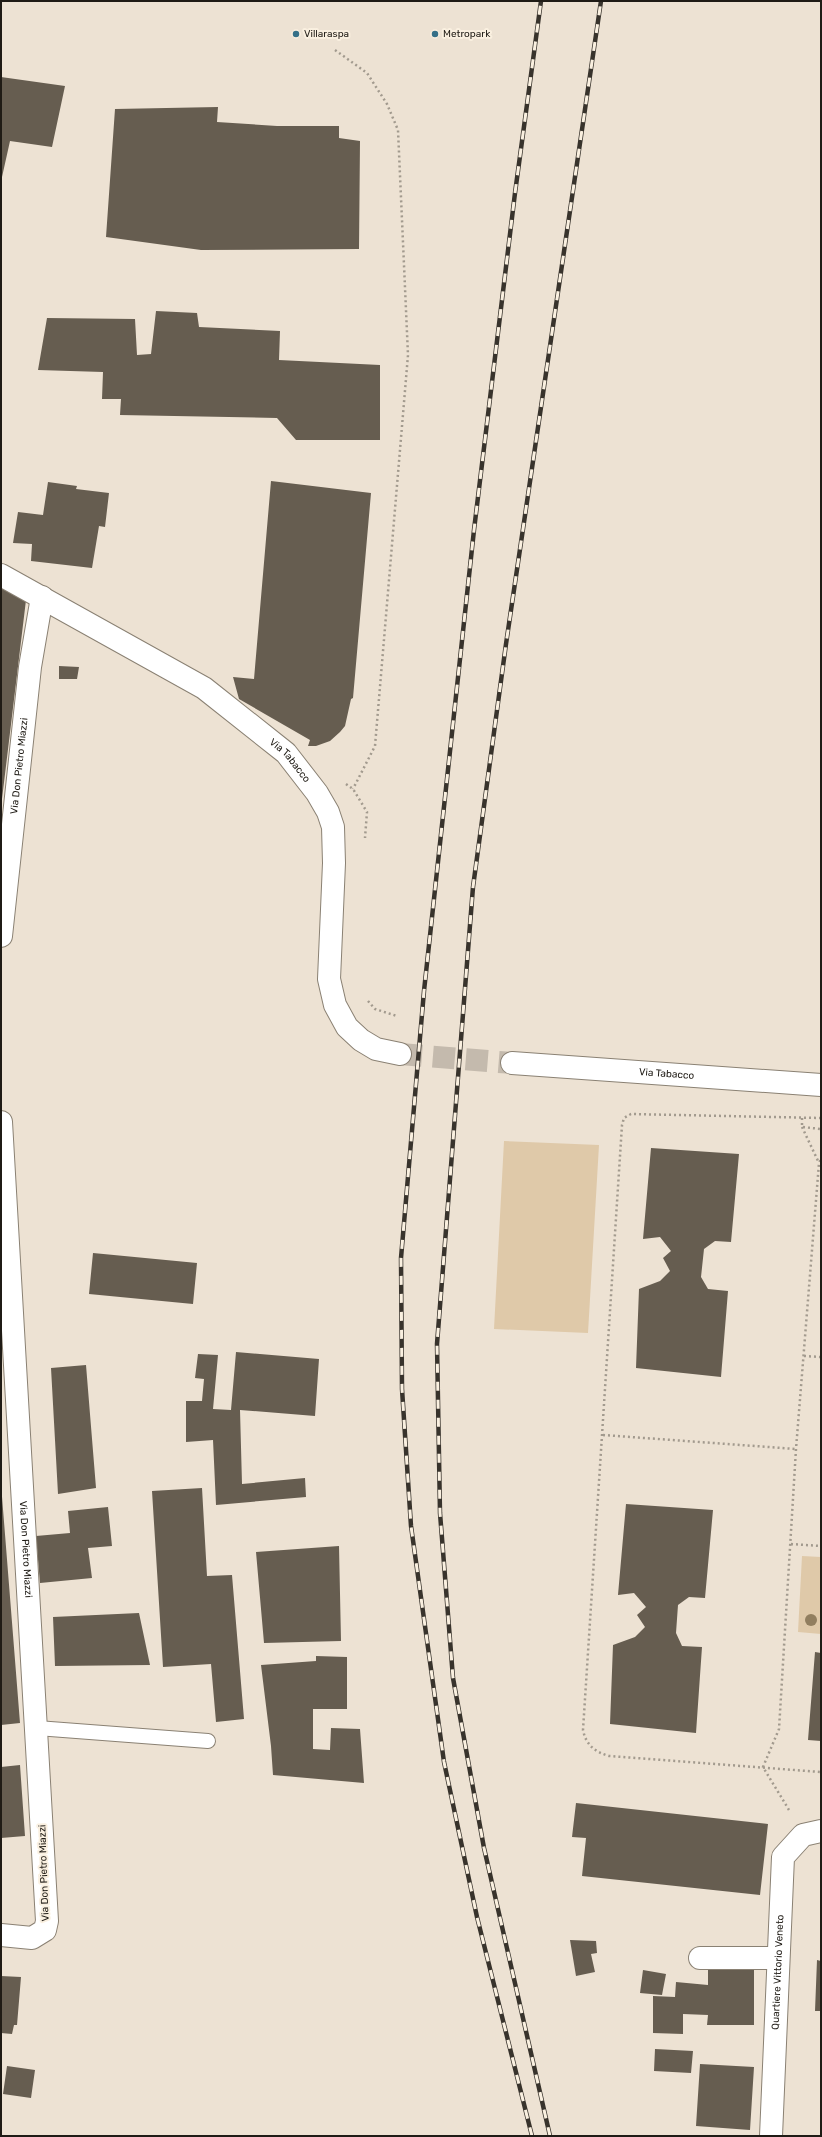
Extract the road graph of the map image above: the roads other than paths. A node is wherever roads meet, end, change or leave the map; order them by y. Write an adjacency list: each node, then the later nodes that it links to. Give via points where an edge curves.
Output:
1 (1, 575): 2 (street, Via Tabacco)
2 (42, 597): 3 (street, Via Don Pietro Miazzi, via 30,667); 4 (street, Via Tabacco, via 204,688 286,753 317,793 333,827 334,863 328,979 335,1005 347,1027 361,1040 376,1049)
3 (1, 936)
4 (400, 1054)
5 (512, 1063): 6 (street, Via Tabacco)
6 (821, 1085)
7 (1, 1122): 8 (street, Via Don Pietro Miazzi)
8 (37, 1728): 9 (lane); 11 (street, Via Don Pietro Miazzi, via 47,1921 45,1930 32,1938)
9 (208, 1741)
10 (812, 1833): 13 (street, Quartiere Vittorio Veneto, via 783,1858)
11 (1, 1935)
12 (700, 1958): 13 (street)
13 (777, 1958): 14 (street, Quartiere Vittorio Veneto)
14 (771, 2136)

